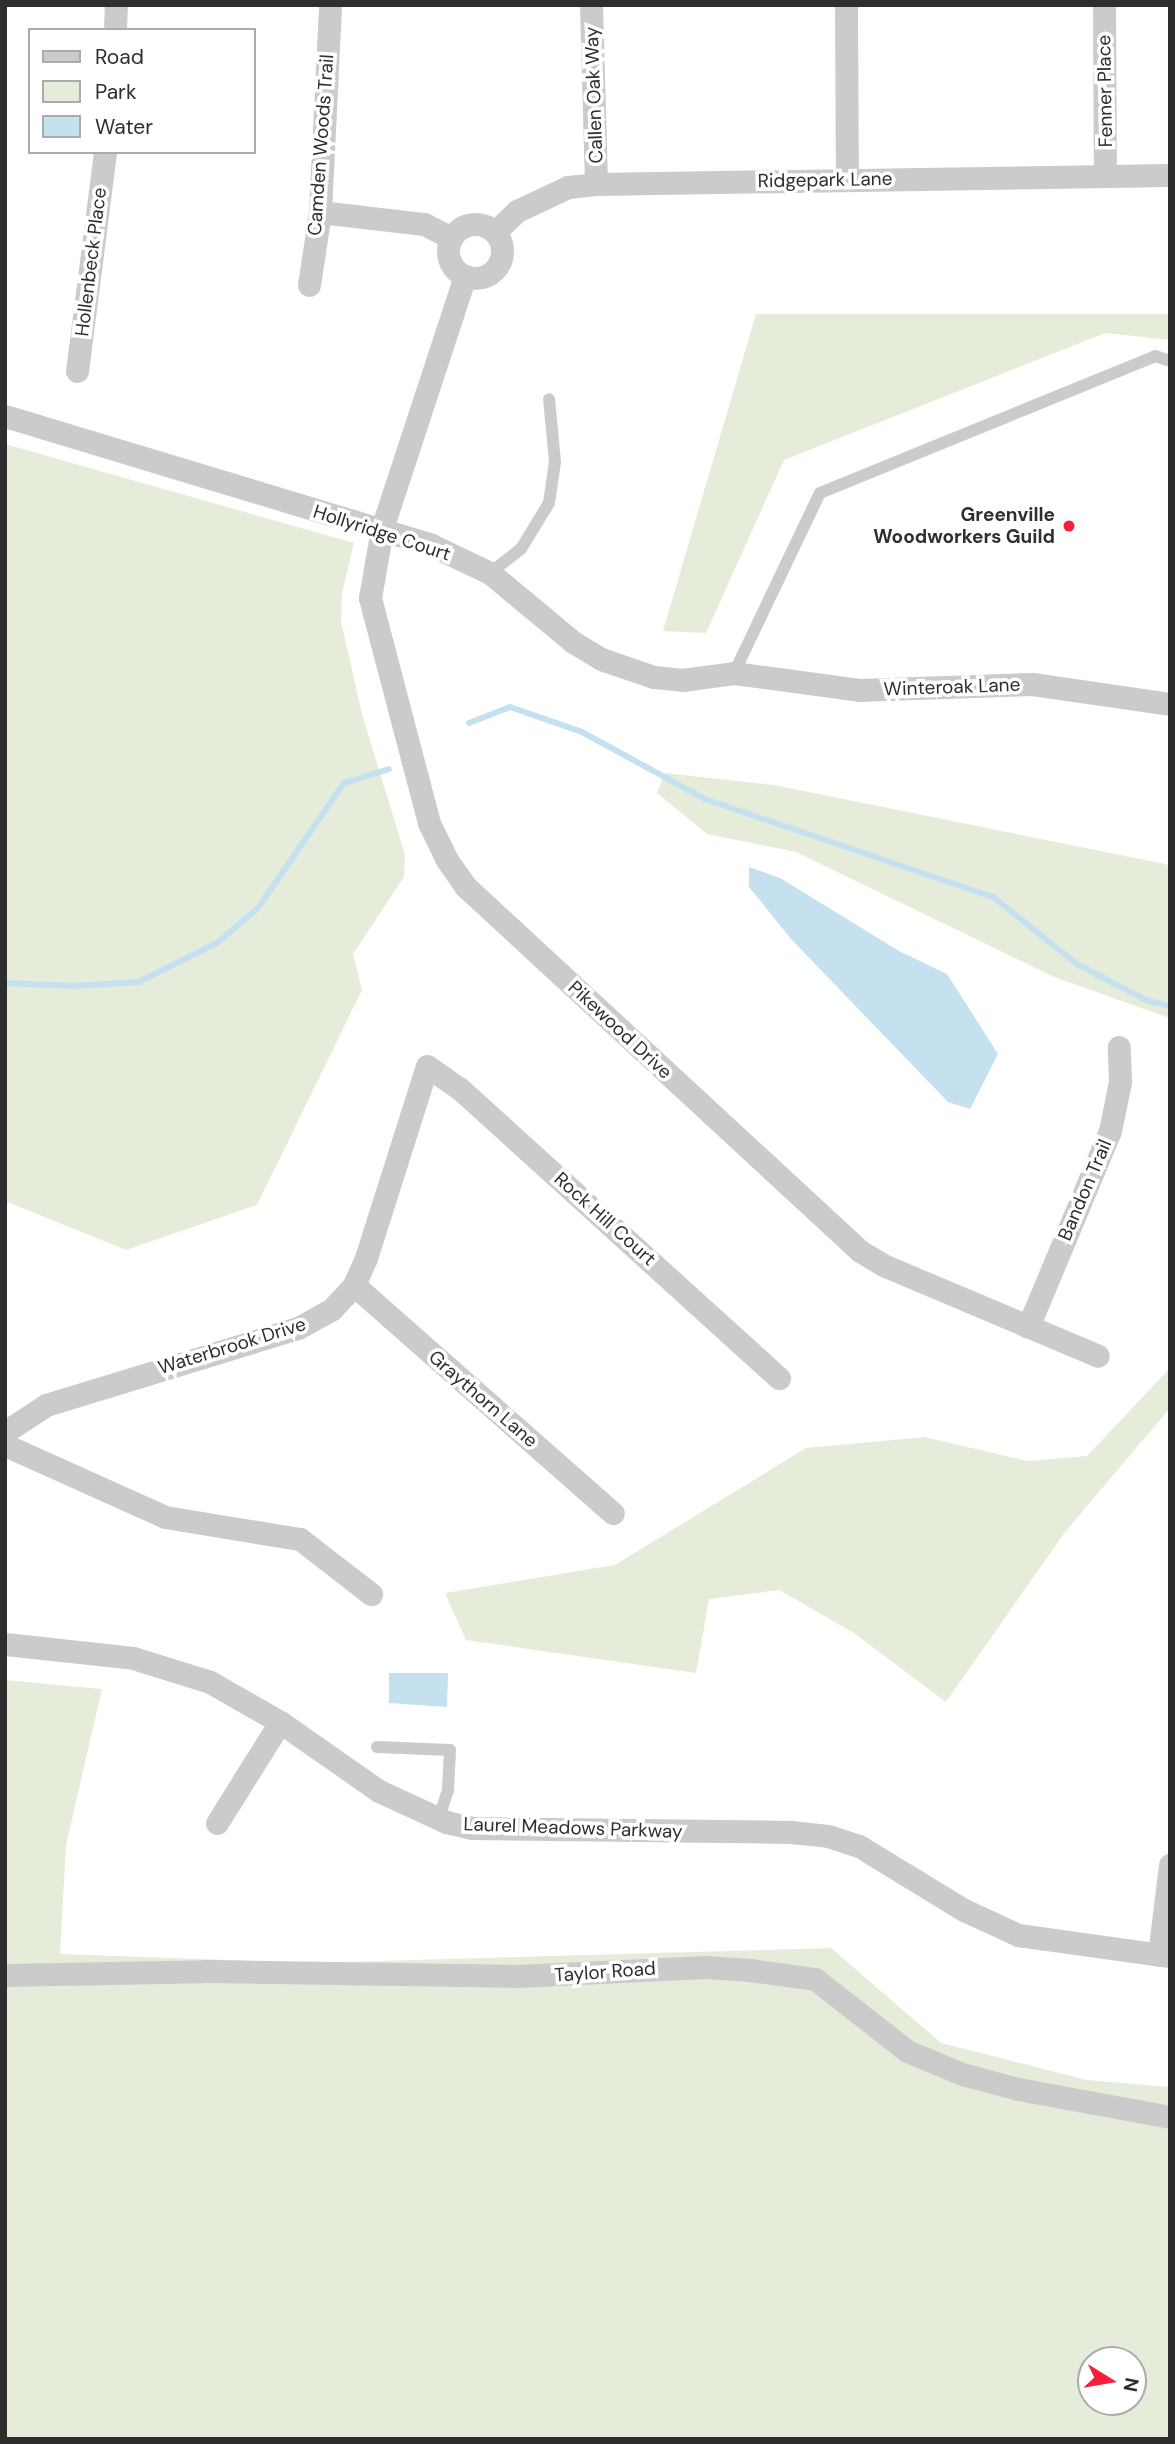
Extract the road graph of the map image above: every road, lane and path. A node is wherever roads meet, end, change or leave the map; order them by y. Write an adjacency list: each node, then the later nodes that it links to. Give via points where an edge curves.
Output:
1 (116, 5): 6 (street)
2 (330, 5): 12 (street, Camden Woods Trail)
3 (591, 5): 11 (street, Callen Oak Way)
4 (846, 5): 10 (street)
5 (1104, 5): 9 (street, Fenner Place)
6 (115, 28)
7 (105, 154): 18 (street, Hollenbeck Place)
8 (1170, 175): 9 (street, Ridgepark Lane)
9 (1105, 176): 10 (street, Ridgepark Lane)
10 (847, 180): 11 (street, Ridgepark Lane)
11 (596, 184): 13 (street, Ridgepark Lane, via 568,187 517,211)
12 (320, 212): 14 (street, via 424,224); 16 (street, Camden Woods Trail)
13 (495, 232): 14 (street, via 475,224); 15 (street, via 502,245 500,264 487,276)
14 (452, 237): 15 (street, via 451,262)
15 (465, 276): 21 (street)
16 (309, 285)
17 (1170, 361): 23 (lane, via 1155,356 820,493)
18 (77, 371)
19 (549, 399): 22 (lane, via 555,462 549,503 521,549)
20 (5, 416): 21 (street, Hollyridge Court)
21 (382, 529): 22 (street, Hollyridge Court); 28 (street, Pikewood Drive, via 370,597 429,823 465,886 860,1251)
22 (490, 573): 23 (street, Hollyridge Court, via 573,642 625,669 682,680)
23 (734, 673): 24 (street, Winteroak Lane, via 859,690 1032,684)
24 (1170, 704)
25 (1119, 1047): 28 (street, Bandon Trail, via 1120,1083 1110,1131)
26 (427, 1066): 27 (street, Waterbrook Drive); 30 (street, Rock Hill Court, via 459,1088)
27 (354, 1285): 31 (street, Waterbrook Drive, via 332,1309 298,1328 46,1405); 33 (street, Graythorn Lane)
28 (1028, 1327): 29 (street, Pikewood Drive)
29 (1098, 1356)
30 (779, 1378)
31 (5, 1432)
32 (5, 1445): 34 (street, via 165,1517 300,1539)
33 (613, 1513)
34 (371, 1594)
35 (5, 1644): 36 (street, Laurel Meadows Parkway, via 159,1664 210,1682)
36 (280, 1722): 38 (street, Laurel Meadows Parkway, via 379,1791); 39 (street)
37 (377, 1747): 38 (lane, via 450,1750 448,1790)
38 (438, 1820): 41 (street, Laurel Meadows Parkway, via 472,1828 828,1836 893,1865 991,1925 1018,1935)
39 (216, 1823)
40 (1170, 1865): 41 (street, Laurel Meadows Parkway)
41 (1164, 1956)
42 (5, 1975): 43 (street, Taylor Road, via 205,1971 529,1976 706,1967 750,1970 815,1979 906,2050 962,2074)
43 (1170, 2117)

